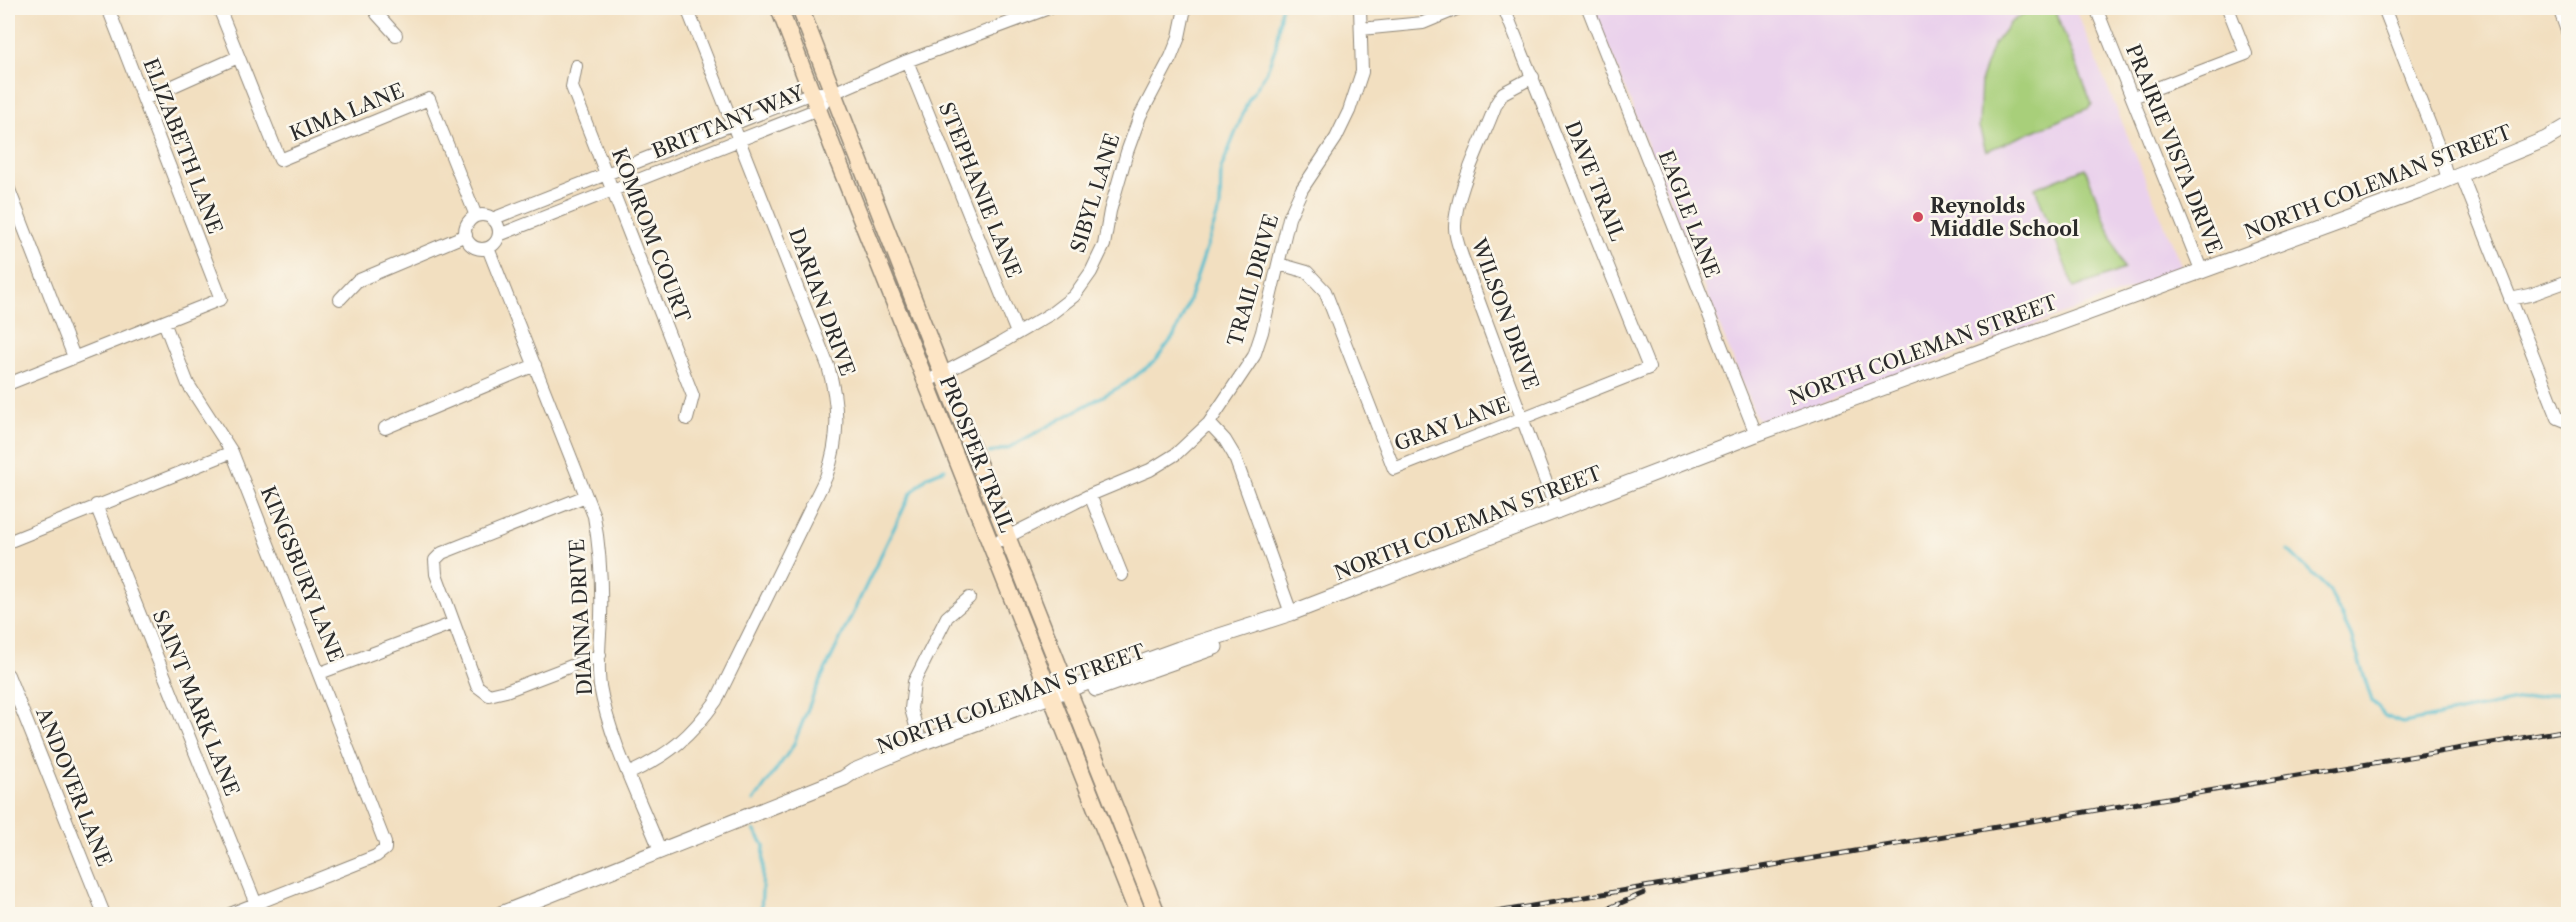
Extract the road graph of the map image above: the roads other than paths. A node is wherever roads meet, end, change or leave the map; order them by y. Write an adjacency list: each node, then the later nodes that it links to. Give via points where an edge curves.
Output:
1 (108, 8): 26 (street, ELIZABETH LANE)
2 (219, 8): 20 (street)
3 (375, 8): 19 (street)
4 (687, 8): 28 (street, DARIAN DRIVE)
5 (779, 8): 27 (main road, PROSPER TRAIL)
6 (800, 8): 24 (main road, PROSPER TRAIL)
7 (1049, 8): 21 (street, BRITTANY WAY)
8 (1185, 8): 46 (street, SIBYL LANE, via 1175,47 1127,152 1104,245 1091,272 1074,296)
9 (1360, 8): 17 (street, TRAIL DRIVE)
10 (1459, 8): 17 (street, via 1423,23)
11 (1504, 8): 23 (street, DAVE TRAIL)
12 (1588, 8): 58 (street, EAGLE LANE)
13 (2096, 8): 25 (street, PRAIRIE VISTA DRIVE)
14 (2228, 8): 25 (street, via 2246,54)
15 (2384, 8): 32 (street)
16 (2559, 8): 18 (street)
17 (1361, 29): 40 (street, TRAIL DRIVE, via 1362,72 1349,111 1289,218)
18 (2568, 34)
19 (396, 35)
20 (238, 57): 26 (street); 35 (street, KIMA LANE, via 280,160 429,99)
21 (908, 61): 24 (street, BRITTANY WAY); 46 (street, STEPHANIE LANE)
22 (576, 66): 31 (street, KOMROM COURT, via 572,87)
23 (1533, 77): 49 (street, DAVE TRAIL); 53 (street, WILSON DRIVE, via 1503,93 1496,104 1461,194 1455,230)
24 (833, 93): 27 (street, BRITTANY WAY); 50 (main road, PROSPER TRAIL)
25 (2133, 97): 41 (street, PRAIRIE VISTA DRIVE)
26 (144, 99): 45 (street, ELIZABETH LANE, via 221,299)
27 (815, 101): 28 (street, BRITTANY WAY); 30 (street, BRITTANY WAY); 51 (main road, PROSPER TRAIL)
28 (733, 124): 30 (street, DARIAN DRIVE); 31 (street, BRITTANY WAY)
29 (2568, 126): 32 (street, NORTH COLEMAN STREET, via 2546,139)
30 (739, 139): 34 (street, BRITTANY WAY); 76 (street, DARIAN DRIVE, via 828,366 837,405 837,440 826,477 716,701 677,746)
31 (606, 174): 34 (street, KOMROM COURT); 36 (street, BRITTANY WAY)
32 (2454, 176): 41 (street, NORTH COLEMAN STREET); 44 (street)
33 (8, 187): 47 (street)
34 (612, 189): 38 (street, BRITTANY WAY); 54 (street, KOMROM COURT, via 693,396)
35 (476, 216): 36 (street); 37 (street, via 467,224)
36 (492, 219): 38 (street)
37 (466, 235): 39 (street, via 471,245); 43 (street, via 357,281)
38 (499, 235): 39 (street)
39 (488, 248): 48 (street, DIANNA DRIVE)
40 (1279, 264): 53 (street, GRAY LANE, via 1307,272 1325,291 1394,469); 56 (street, TRAIL DRIVE, via 1254,356)
41 (2202, 272): 58 (street, NORTH COLEMAN STREET)
42 (2568, 281): 44 (street)
43 (340, 299)
44 (2510, 299): 55 (street)
45 (164, 322): 47 (street); 59 (street, KINGSBURY LANE, via 188,384)
46 (1017, 333): 50 (street, SIBYL LANE)
47 (74, 357): 52 (street)
48 (535, 365): 57 (street); 61 (street, DIANNA DRIVE)
49 (1649, 368): 53 (street, GRAY LANE)
50 (943, 375): 51 (street, SIBYL LANE); 64 (main road, PROSPER TRAIL)
51 (926, 382): 66 (main road, PROSPER TRAIL)
52 (8, 384)
53 (1522, 418): 63 (street, WILSON DRIVE)
54 (687, 419)
55 (2563, 420)
56 (1209, 423): 60 (street, TRAIL DRIVE, via 1176,454 1150,470); 69 (street, via 1234,455)
57 (385, 428)
58 (1756, 434): 63 (street, NORTH COLEMAN STREET)
59 (232, 452): 62 (street); 72 (street, KINGSBURY LANE)
60 (1090, 495): 64 (street, TRAIL DRIVE); 67 (street)
61 (586, 496): 70 (street, via 442,553 435,560 435,574); 71 (street, DIANNA DRIVE, via 599,544)
62 (96, 506): 65 (street); 79 (street, SAINT MARK LANE)
63 (1557, 512): 69 (street, NORTH COLEMAN STREET)
64 (1007, 538): 66 (street, TRAIL DRIVE); 74 (main road, PROSPER TRAIL)
65 (8, 542)
66 (990, 544): 74 (main road, PROSPER TRAIL)
67 (1122, 575)
68 (969, 598): 75 (street, via 947,616 914,682 911,710)
69 (1291, 614): 74 (street, NORTH COLEMAN STREET, via 1179,648)
70 (454, 622): 71 (street, via 477,686 489,695); 72 (street)
71 (600, 656): 76 (street, DIANNA DRIVE, via 605,707)
72 (320, 673): 79 (street, KINGSBURY LANE, via 384,836 385,849)
73 (8, 675): 80 (street, ANDOVER LANE)
74 (1061, 697): 75 (street, NORTH COLEMAN STREET); 77 (street, NORTH COLEMAN STREET, via 880,770); 83 (main road, PROSPER TRAIL); 84 (main road, PROSPER TRAIL)
75 (921, 743): 77 (street, NORTH COLEMAN STREET)
76 (630, 773): 78 (street, DIANNA DRIVE)
77 (844, 778): 78 (street, NORTH COLEMAN STREET)
78 (660, 850): 82 (street, NORTH COLEMAN STREET)
79 (258, 909): 81 (street)
80 (104, 915)
81 (230, 915)
82 (501, 915)
83 (1138, 915)
84 (1157, 915)

